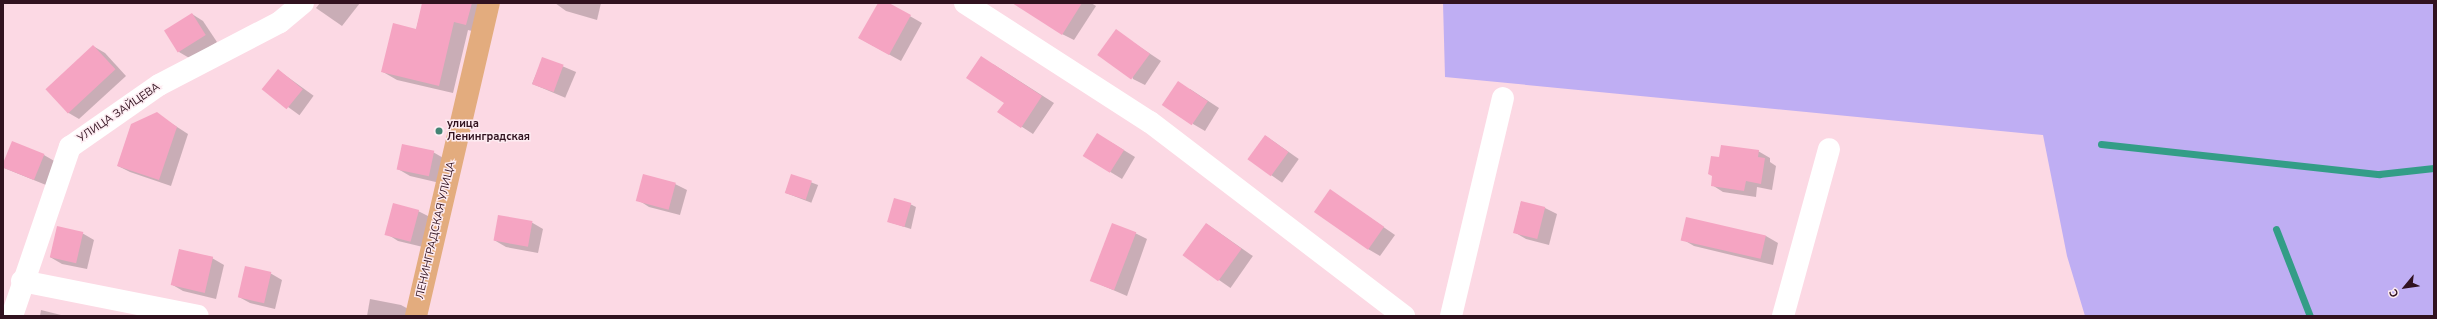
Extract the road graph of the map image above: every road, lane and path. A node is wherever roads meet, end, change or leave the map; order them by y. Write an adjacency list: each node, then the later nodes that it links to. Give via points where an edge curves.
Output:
1 (303, 3): 6 (street, УЛИЦА ЗАЙЦЕВА, via 280,22 159,85 70,147)
2 (489, 3): 9 (main road, ЛЕНИНГРАДСКАЯ УЛИЦА)
3 (965, 3): 10 (street, via 1150,122)
4 (1502, 98): 11 (street)
5 (1828, 149): 12 (street)
6 (22, 281): 7 (street, УЛИЦА ЗАЙЦЕВА); 8 (street)
7 (12, 316)
8 (198, 316)
9 (416, 316)
10 (1404, 316)
11 (1451, 316)
12 (1783, 316)

